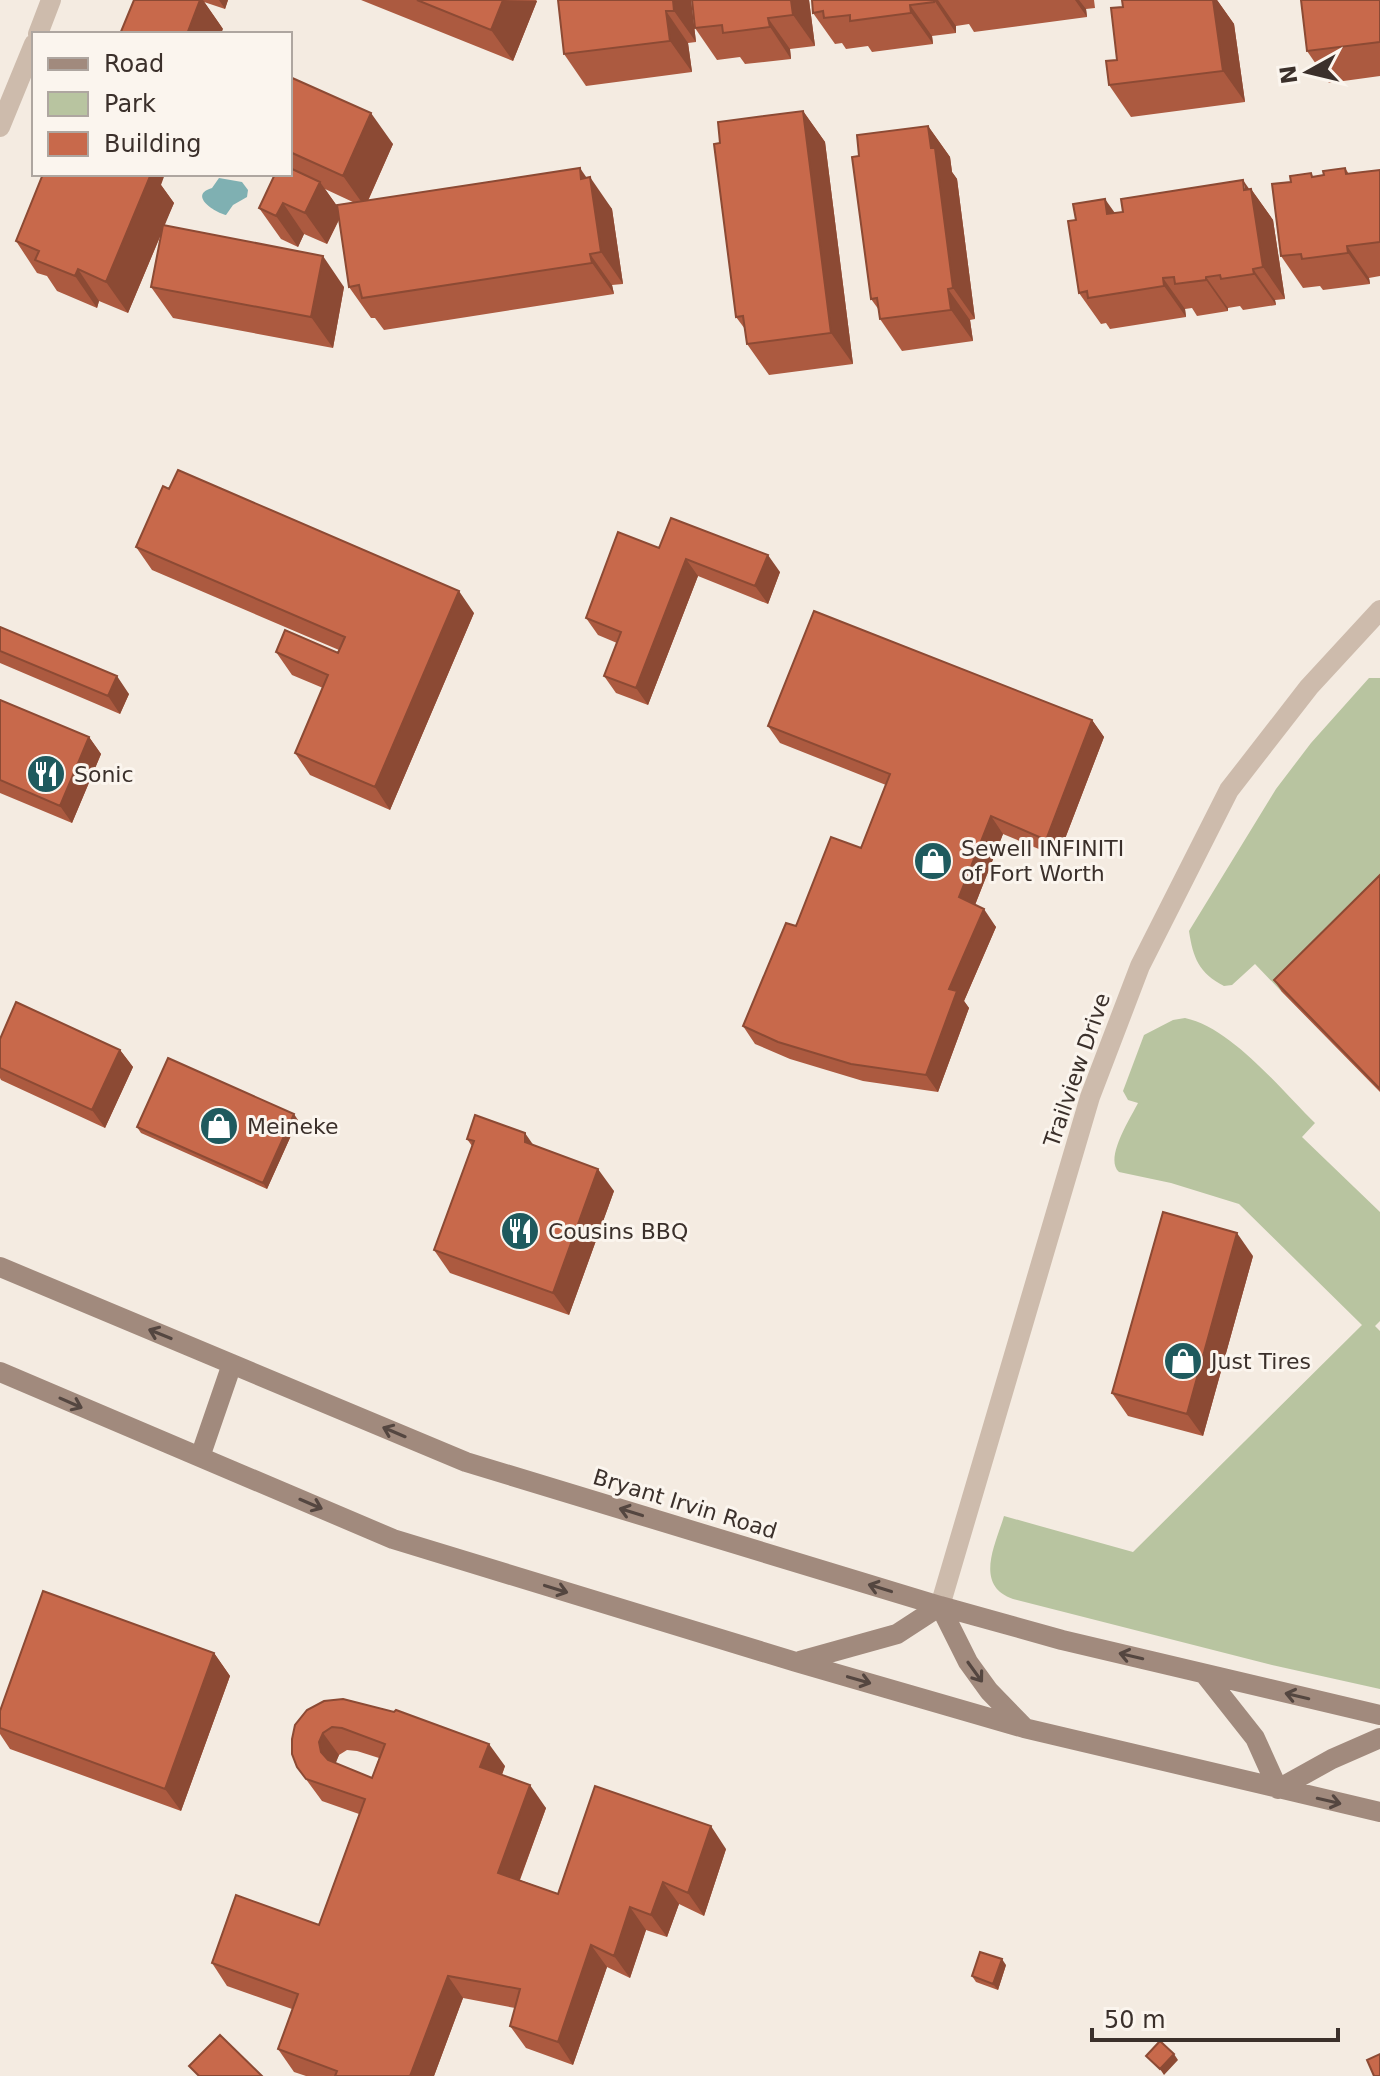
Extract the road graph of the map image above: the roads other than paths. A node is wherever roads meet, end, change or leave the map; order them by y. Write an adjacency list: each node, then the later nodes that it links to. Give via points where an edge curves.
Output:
1 (51, 0): 2 (street)
2 (39, 32)
3 (32, 49): 4 (street)
4 (0, 127)
5 (1380, 610): 10 (street, Trailview Drive, via 1309,687 1229,790 1140,966 1090,1097)
6 (0, 1267): 7 (main road, Bryant Irvin Road, one-way to 6)
7 (232, 1364): 9 (main road); 10 (main road, Bryant Irvin Road, one-way to 7, via 466,1462)
8 (0, 1372): 9 (main road, one-way to 9)
9 (200, 1457): 11 (main road, one-way to 11, via 393,1539)
10 (940, 1606): 11 (main road, via 897,1634); 12 (main road, Bryant Irvin Road, one-way to 10); 14 (main road, one-way to 14, via 968,1662)
11 (796, 1662): 14 (main road, one-way to 14)
12 (1206, 1676): 13 (main road, Bryant Irvin Road, one-way to 12); 16 (main road, via 1255,1738)
13 (1380, 1715)
14 (1024, 1728): 16 (main road)
15 (1380, 1738): 16 (main road)
16 (1278, 1789): 17 (main road, one-way to 17)
17 (1380, 1812)

